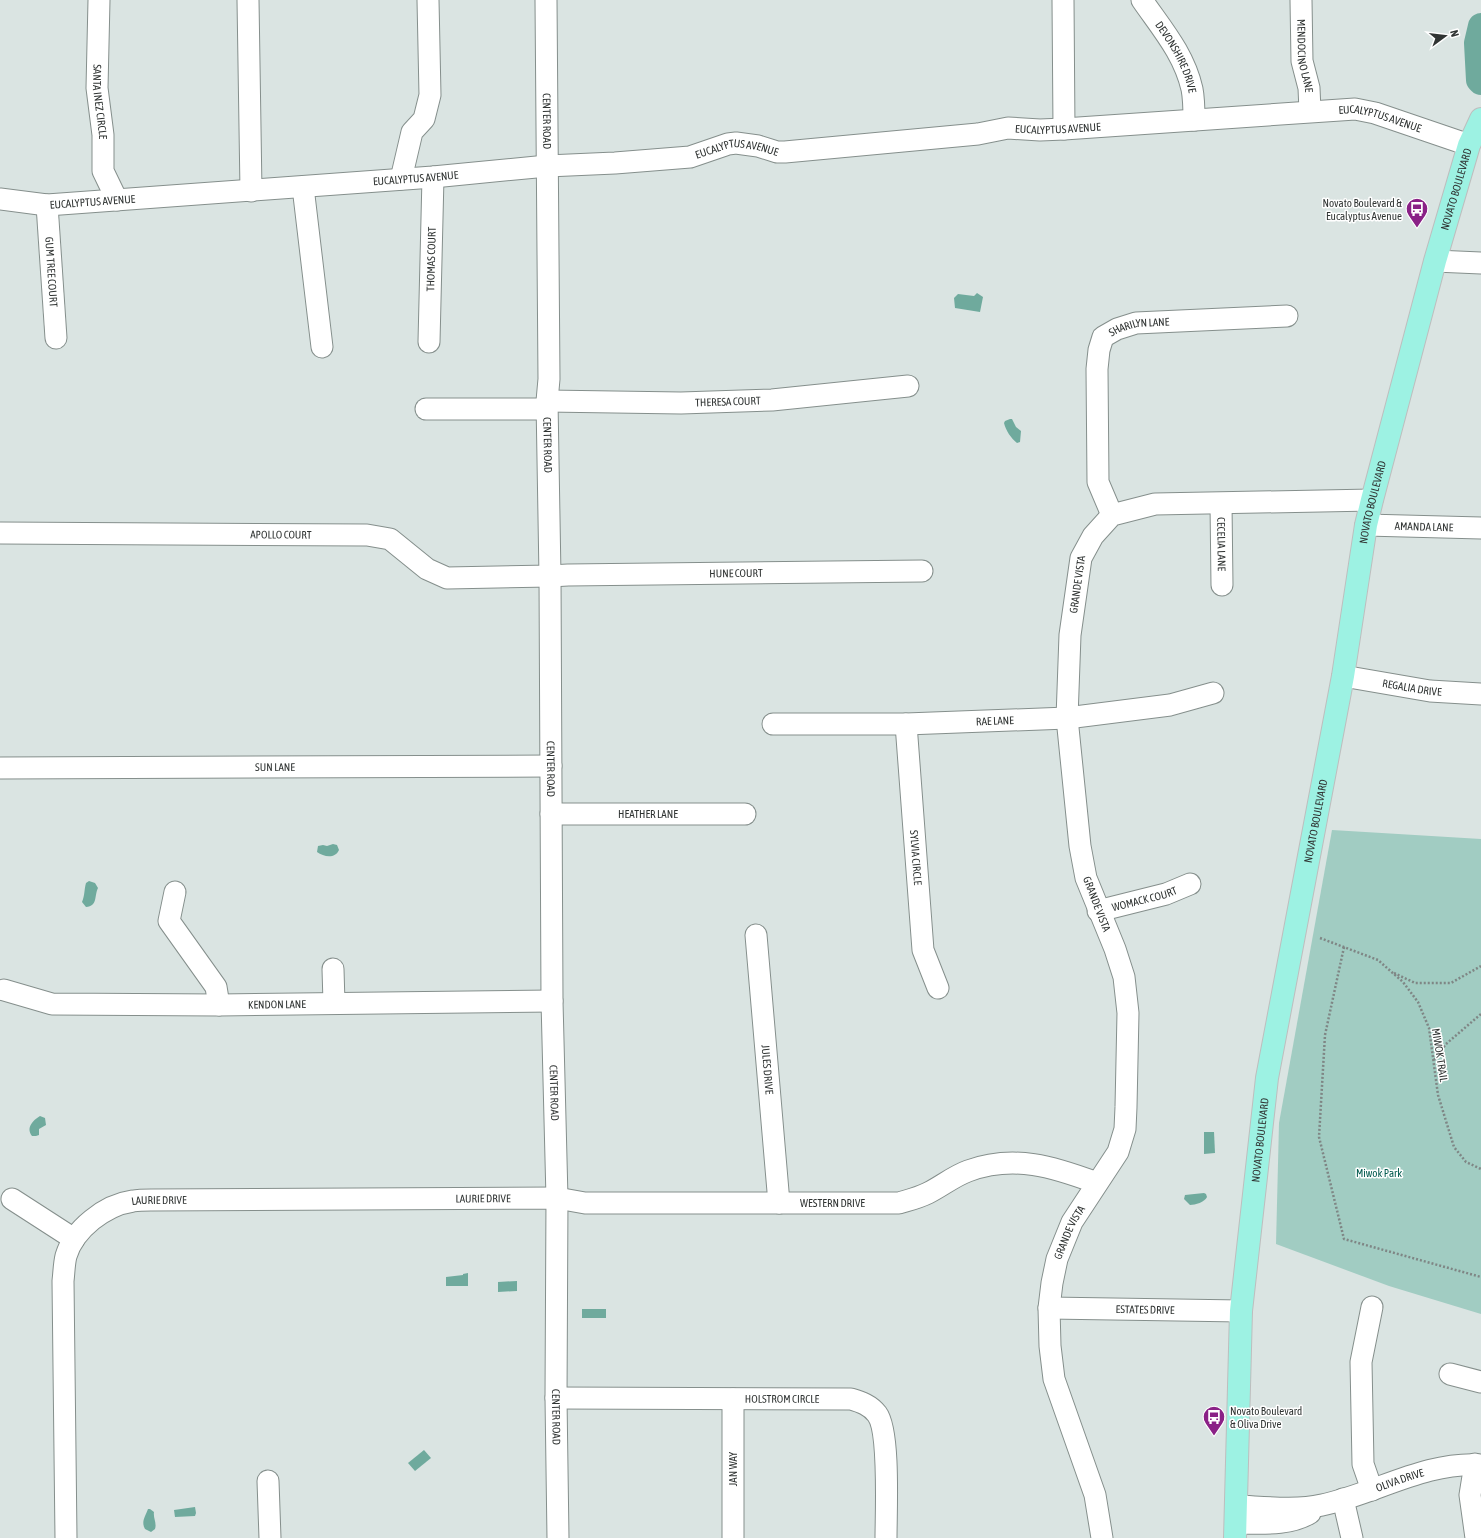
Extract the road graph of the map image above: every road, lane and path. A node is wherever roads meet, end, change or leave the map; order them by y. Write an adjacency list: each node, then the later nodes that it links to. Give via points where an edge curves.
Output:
1 (99, 0): 18 (street, SANTA INEZ CIRCLE, via 98,88 103,135 103,171)
2 (248, 0): 16 (street)
3 (428, 0): 14 (street, via 430,95 424,119 412,132)
4 (546, 0): 12 (street, CENTER ROAD)
5 (1063, 0): 10 (street)
6 (1142, 0): 9 (street, DEVONSHIRE DRIVE, via 1171,40 1185,66 1192,91)
7 (1301, 0): 8 (street, MENDOCINO LANE, via 1302,61 1309,88)
8 (1310, 112): 9 (street, EUCALYPTUS AVENUE); 11 (street, EUCALYPTUS AVENUE, via 1364,110)
9 (1194, 120): 10 (street, EUCALYPTUS AVENUE)
10 (1064, 130): 12 (street, EUCALYPTUS AVENUE, via 1008,128 978,134 785,152 736,143 690,157)
11 (1475, 131): 20 (main road, NOVATO BOULEVARD)
12 (547, 166): 13 (street, EUCALYPTUS AVENUE); 27 (street, CENTER ROAD)
13 (433, 176): 14 (street, EUCALYPTUS AVENUE); 24 (street, THOMAS COURT)
14 (401, 179): 15 (street, EUCALYPTUS AVENUE)
15 (303, 187): 16 (street, EUCALYPTUS AVENUE); 25 (street)
16 (251, 191): 18 (street, EUCALYPTUS AVENUE)
17 (0, 199): 19 (street, EUCALYPTUS AVENUE)
18 (117, 200): 19 (street, EUCALYPTUS AVENUE)
19 (47, 206): 23 (street, GUM TREE COURT)
20 (1435, 261): 21 (street); 29 (main road, NOVATO BOULEVARD)
21 (1481, 263)
22 (1286, 316): 31 (street, SHARILYN LANE, via 1136,323 1103,337 1097,369 1098,482)
23 (56, 338)
24 (429, 342)
25 (322, 347)
26 (908, 386): 27 (street, THERESA COURT, via 772,400)
27 (547, 405): 28 (street, THERESA COURT); 36 (street, CENTER ROAD)
28 (426, 409)
29 (1372, 500): 30 (street); 32 (main road, NOVATO BOULEVARD)
30 (1221, 504): 31 (street, via 1155,504); 37 (street, CECELIA LANE)
31 (1112, 515): 41 (street, GRANDE VISTA, via 1093,536 1081,558 1070,635)
32 (1366, 525): 33 (street, AMANDA LANE); 38 (main road, NOVATO BOULEVARD)
33 (1481, 528)
34 (0, 533): 36 (street, APOLLO COURT, via 367,535 390,539 427,569 447,578)
35 (922, 571): 36 (street, HUNE COURT)
36 (550, 576): 44 (street, CENTER ROAD)
37 (1222, 585)
38 (1343, 676): 40 (street, REGALIA DRIVE, via 1430,691); 73 (main road, NOVATO BOULEVARD, via 1266,1078)
39 (1214, 693): 41 (street, RAE LANE, via 1170,705)
40 (1481, 694)
41 (1067, 718): 43 (street, RAE LANE); 50 (street, GRANDE VISTA, via 1080,846 1086,878)
42 (773, 724): 43 (street, RAE LANE)
43 (906, 724): 57 (street, SYLVIA CIRCLE, via 923,950)
44 (550, 766): 45 (street, SUN LANE); 46 (street, CENTER ROAD)
45 (0, 768)
46 (551, 814): 47 (street, HEATHER LANE); 59 (street, CENTER ROAD)
47 (745, 814)
48 (1190, 884): 50 (street, WOMACK COURT, via 1166,894)
49 (175, 892): 61 (street, via 170,921 216,987)
50 (1098, 911): 65 (street, GRANDE VISTA, via 1124,977 1128,1013 1125,1129 1118,1152)
51 (756, 935): 68 (street, JULES DRIVE)
52 (1320, 938): 53 (path, MIWOK TRAIL)
53 (1344, 947): 56 (path, MIWOK TRAIL, via 1378,960); 70 (path, via 1325,1035 1319,1137 1344,1239)
54 (1481, 966): 56 (path, via 1451,982 1415,983)
55 (333, 969): 60 (street)
56 (1390, 971): 63 (path, MIWOK TRAIL, via 1403,982 1418,1002 1429,1028)
57 (938, 988)
58 (4, 990): 61 (street, KENDON LANE, via 52,1004)
59 (552, 1001): 60 (street, KENDON LANE); 66 (street, CENTER ROAD)
60 (334, 1003): 61 (street, KENDON LANE)
61 (219, 1005)
62 (1481, 1014): 63 (path, via 1446,1044)
63 (1434, 1061): 64 (path, MIWOK TRAIL, via 1438,1095 1454,1147 1466,1162)
64 (1481, 1169)
65 (1097, 1183): 68 (street, WESTERN DRIVE, via 1048,1167 1022,1162 969,1170 928,1193 898,1203); 72 (street, GRANDE VISTA, via 1072,1222 1057,1259)
66 (557, 1198): 68 (street, WESTERN DRIVE, via 585,1203); 69 (street, LAURIE DRIVE, via 132,1201 113,1207 92,1219); 76 (street, CENTER ROAD)
67 (12, 1199): 69 (street)
68 (779, 1203)
69 (74, 1239): 83 (street, LAURIE DRIVE, via 66,1256 63,1281)
70 (1481, 1277)
71 (1372, 1307): 80 (street, via 1360,1362 1363,1464)
72 (1049, 1308): 73 (street, ESTATES DRIVE); 88 (street, GRANDE VISTA, via 1054,1379 1095,1495)
73 (1241, 1311): 82 (main road, NOVATO BOULEVARD)
74 (1450, 1374): 75 (street)
75 (1481, 1382)
76 (556, 1398): 77 (street, HOLSTROM CIRCLE); 85 (street, CENTER ROAD)
77 (733, 1399): 86 (street, JAN WAY); 87 (street, HOLSTROM CIRCLE, via 851,1399 868,1405 877,1414 882,1426 886,1449)
78 (1478, 1464): 80 (street, OLIVA DRIVE, via 1426,1471); 90 (street, via 1470,1495)
79 (268, 1481): 84 (street)
80 (1372, 1490): 81 (street, OLIVA DRIVE)
81 (1343, 1499): 82 (street, OLIVA DRIVE, via 1295,1519 1276,1523); 89 (street)
82 (1236, 1523)
83 (66, 1538)
84 (270, 1538)
85 (558, 1538)
86 (733, 1538)
87 (886, 1538)
88 (1102, 1538)
89 (1352, 1538)
90 (1476, 1538)

